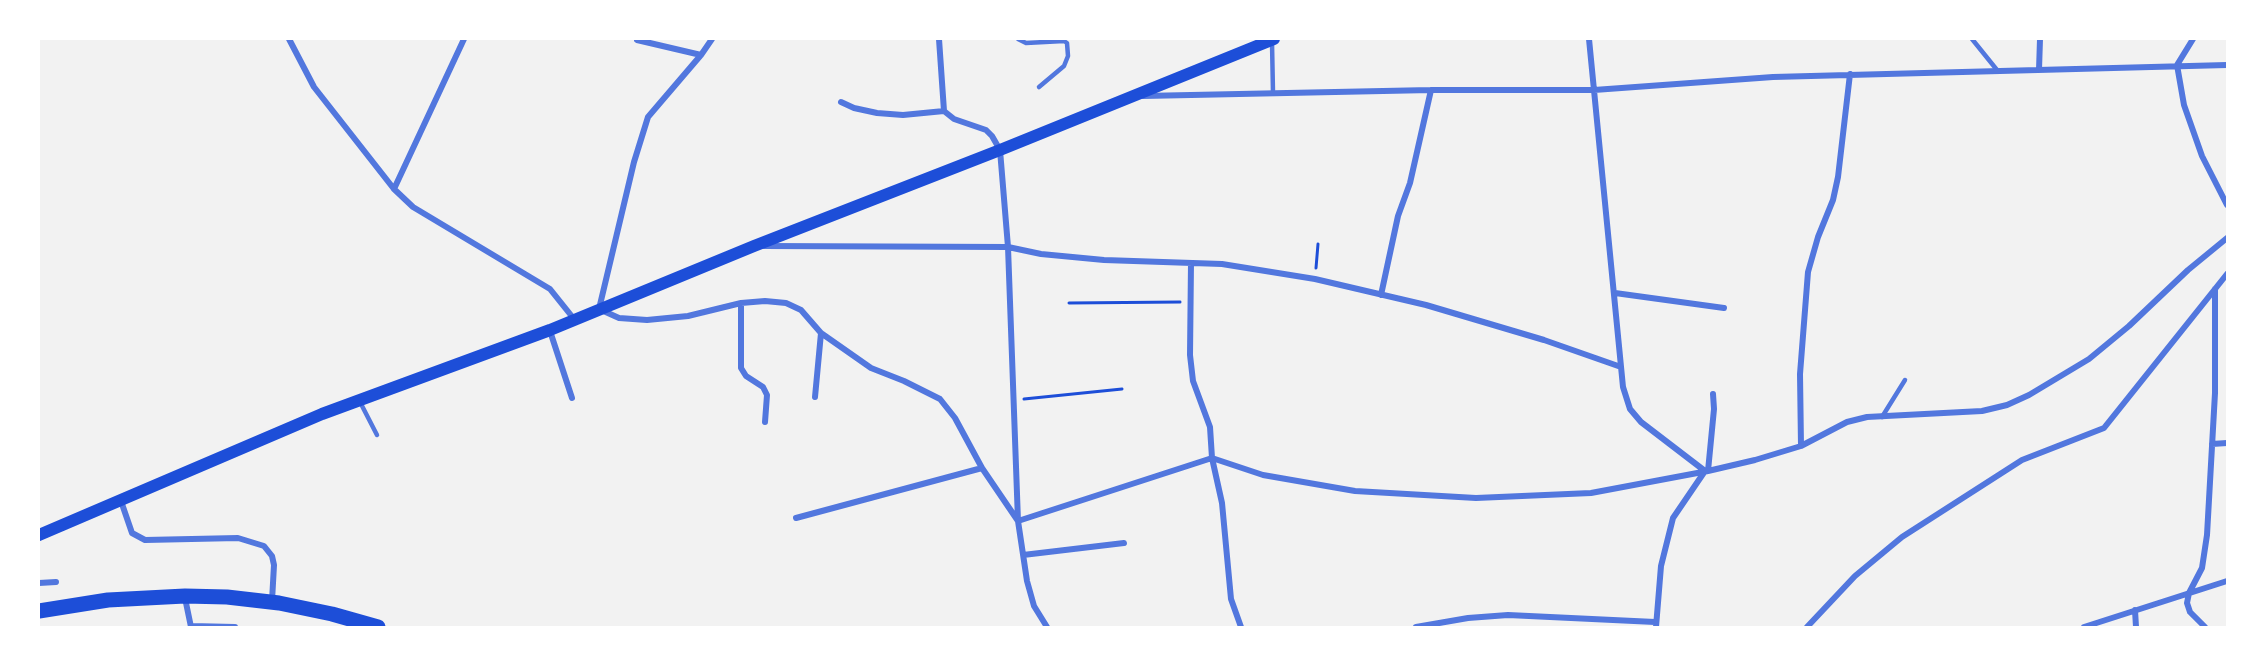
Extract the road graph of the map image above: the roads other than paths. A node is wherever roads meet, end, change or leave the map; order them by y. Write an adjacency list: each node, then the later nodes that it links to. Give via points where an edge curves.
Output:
1 (289, 39): 26 (street, via 314,87)
2 (464, 39): 26 (street)
3 (712, 39): 12 (street)
4 (939, 39): 24 (street)
5 (1018, 39): 18 (lane, via 1026,43 1067,43 1064,66)
6 (1273, 39): 21 (lane); 22 (main road)
7 (1589, 39): 20 (street)
8 (1972, 39): 15 (lane)
9 (2040, 39): 16 (street)
10 (2193, 39): 14 (street)
11 (637, 40): 12 (street)
12 (701, 56): 38 (street, via 648,117)
13 (2227, 64): 14 (street)
14 (2177, 65): 16 (street); 27 (street, via 2184,105 2202,156)
15 (1997, 70): 16 (street); 17 (street)
16 (2039, 70)
17 (1850, 74): 20 (street); 53 (street, via 1838,177 1808,272 1800,374)
18 (1039, 87)
19 (1431, 90): 20 (street); 21 (street); 35 (street)
20 (1594, 90): 34 (street)
21 (1273, 93): 22 (street)
22 (1130, 97): 25 (main road)
23 (841, 102): 24 (street, via 877,113)
24 (944, 111): 25 (street, via 954,119 986,130)
25 (1000, 150): 29 (main road); 30 (street)
26 (394, 189): 39 (street, via 413,207 550,289)
27 (2227, 205)
28 (2227, 238): 48 (street, via 2089,359 2029,395 1982,411)
29 (754, 246): 30 (street); 38 (main road)
30 (1008, 247): 31 (street, via 1104,260); 59 (street)
31 (1191, 263): 35 (street, via 1315,279); 54 (street, via 1190,355 1193,381 1208,421)
32 (2227, 274): 33 (street)
33 (2215, 289): 52 (street); 78 (street, via 2104,428 2022,460 1902,537 1855,576)
34 (1615, 293): 37 (street); 42 (street)
35 (1381, 295): 42 (street, via 1532,336)
36 (741, 303): 38 (street, via 688,316 647,320 619,318); 41 (street, via 786,303 801,310); 49 (street, via 741,368 767,395)
37 (1724, 308)
38 (599, 309): 39 (main road)
39 (574, 319): 40 (main road)
40 (550, 330): 46 (street); 47 (main road)
41 (821, 333): 45 (street); 55 (street, via 871,368 940,399)
42 (1621, 367): 56 (street, via 1630,409 1662,440)
43 (1905, 380): 48 (lane)
44 (1713, 394): 56 (street)
45 (815, 397)
46 (572, 398)
47 (360, 400): 50 (lane); 57 (main road)
48 (1882, 417): 53 (street, via 1847,422)
49 (765, 422)
50 (377, 435)
51 (2227, 443): 52 (street)
52 (2212, 444): 66 (street, via 2202,568)
53 (1801, 446): 56 (street)
54 (1212, 458): 56 (street, via 1263,475 1345,489 1476,498 1591,493); 59 (street); 76 (street, via 1222,503 1230,591)
55 (982, 468): 58 (street); 59 (street)
56 (1706, 471): 71 (street, via 1673,518 1661,566)
57 (121, 501): 60 (main road); 68 (street, via 132,533 145,540 238,538 264,546 274,565)
58 (796, 518)
59 (1018, 521): 62 (street)
60 (39, 535)
61 (1124, 543): 62 (street)
62 (1023, 555): 75 (street, via 1034,606)
63 (2227, 581): 66 (street)
64 (56, 582): 65 (street)
65 (39, 583)
66 (2189, 593): 69 (street); 81 (street, via 2190,612)
67 (185, 596): 68 (main road); 70 (main road, via 108,600); 72 (street)
68 (272, 602): 74 (main road)
69 (2135, 610): 79 (street); 80 (street)
70 (42, 612)
71 (1655, 625): 77 (street, via 1508,615)
72 (191, 626): 73 (street)
73 (235, 627)
74 (378, 627)
75 (1047, 627)
76 (1240, 627)
77 (1416, 627)
78 (1807, 627)
79 (2084, 627)
80 (2136, 627)
81 (2205, 627)

